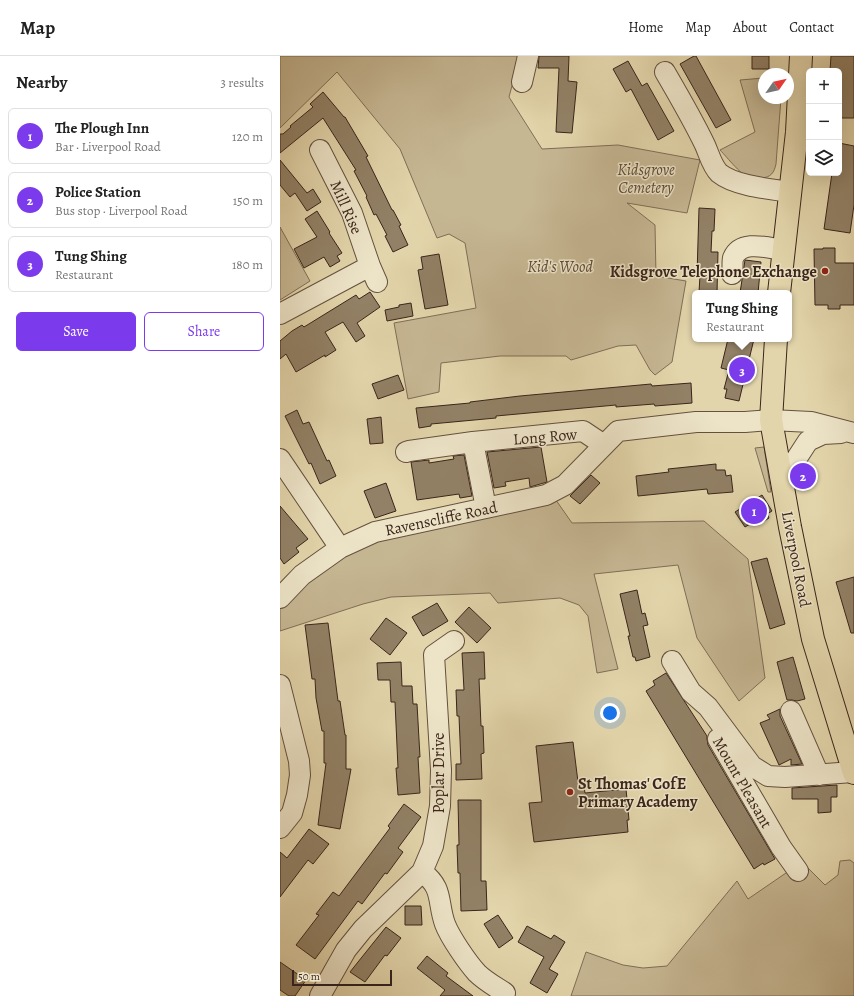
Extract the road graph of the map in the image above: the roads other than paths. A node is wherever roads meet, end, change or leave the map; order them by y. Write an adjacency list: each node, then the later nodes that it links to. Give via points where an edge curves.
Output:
1 (528, 56): 4 (street)
2 (802, 56): 6 (main road)
3 (665, 72): 6 (street, via 718,172 752,186)
4 (522, 82)
5 (320, 150): 10 (street, Mill Rise, via 352,213 374,274)
6 (790, 192): 7 (main road)
7 (783, 250): 8 (street, via 750,245 741,248 733,258); 9 (main road)
8 (732, 274)
9 (779, 290)
10 (280, 314)
11 (776, 342): 12 (main road, Liverpool Road)
12 (772, 420): 13 (street, via 811,422); 15 (street, via 696,422 618,431); 18 (main road, Liverpool Road)
13 (853, 433): 18 (street, via 823,434 808,441)
14 (473, 442): 15 (street, Long Row, via 583,431); 16 (street, Long Row); 19 (street)
15 (604, 445): 19 (street, Ravenscliffe Road, via 565,486 546,496)
16 (406, 452)
17 (280, 459): 20 (street)
18 (783, 486): 27 (main road, Liverpool Road, via 813,639)
19 (486, 508): 20 (street, Ravenscliffe Road, via 375,532)
20 (340, 548): 21 (street, Ravenscliffe Road, via 302,575)
21 (280, 598)
22 (454, 640): 31 (street, Poplar Drive, via 434,655 441,770 440,806 434,846)
23 (672, 661): 25 (street, Mount Pleasant)
24 (280, 685): 29 (street, via 300,774 292,813)
25 (691, 692): 28 (street, Mount Pleasant, via 708,707 752,766 768,776); 30 (street, Mount Pleasant, via 781,847)
26 (791, 711): 28 (street)
27 (854, 772): 28 (street, Mount Pleasant)
28 (819, 774)
29 (280, 828)
30 (798, 871)
31 (422, 872): 32 (street, via 438,888 445,924 462,954 478,974); 33 (street, Poplar Drive, via 359,934 346,950)
32 (505, 993)
33 (320, 996)

